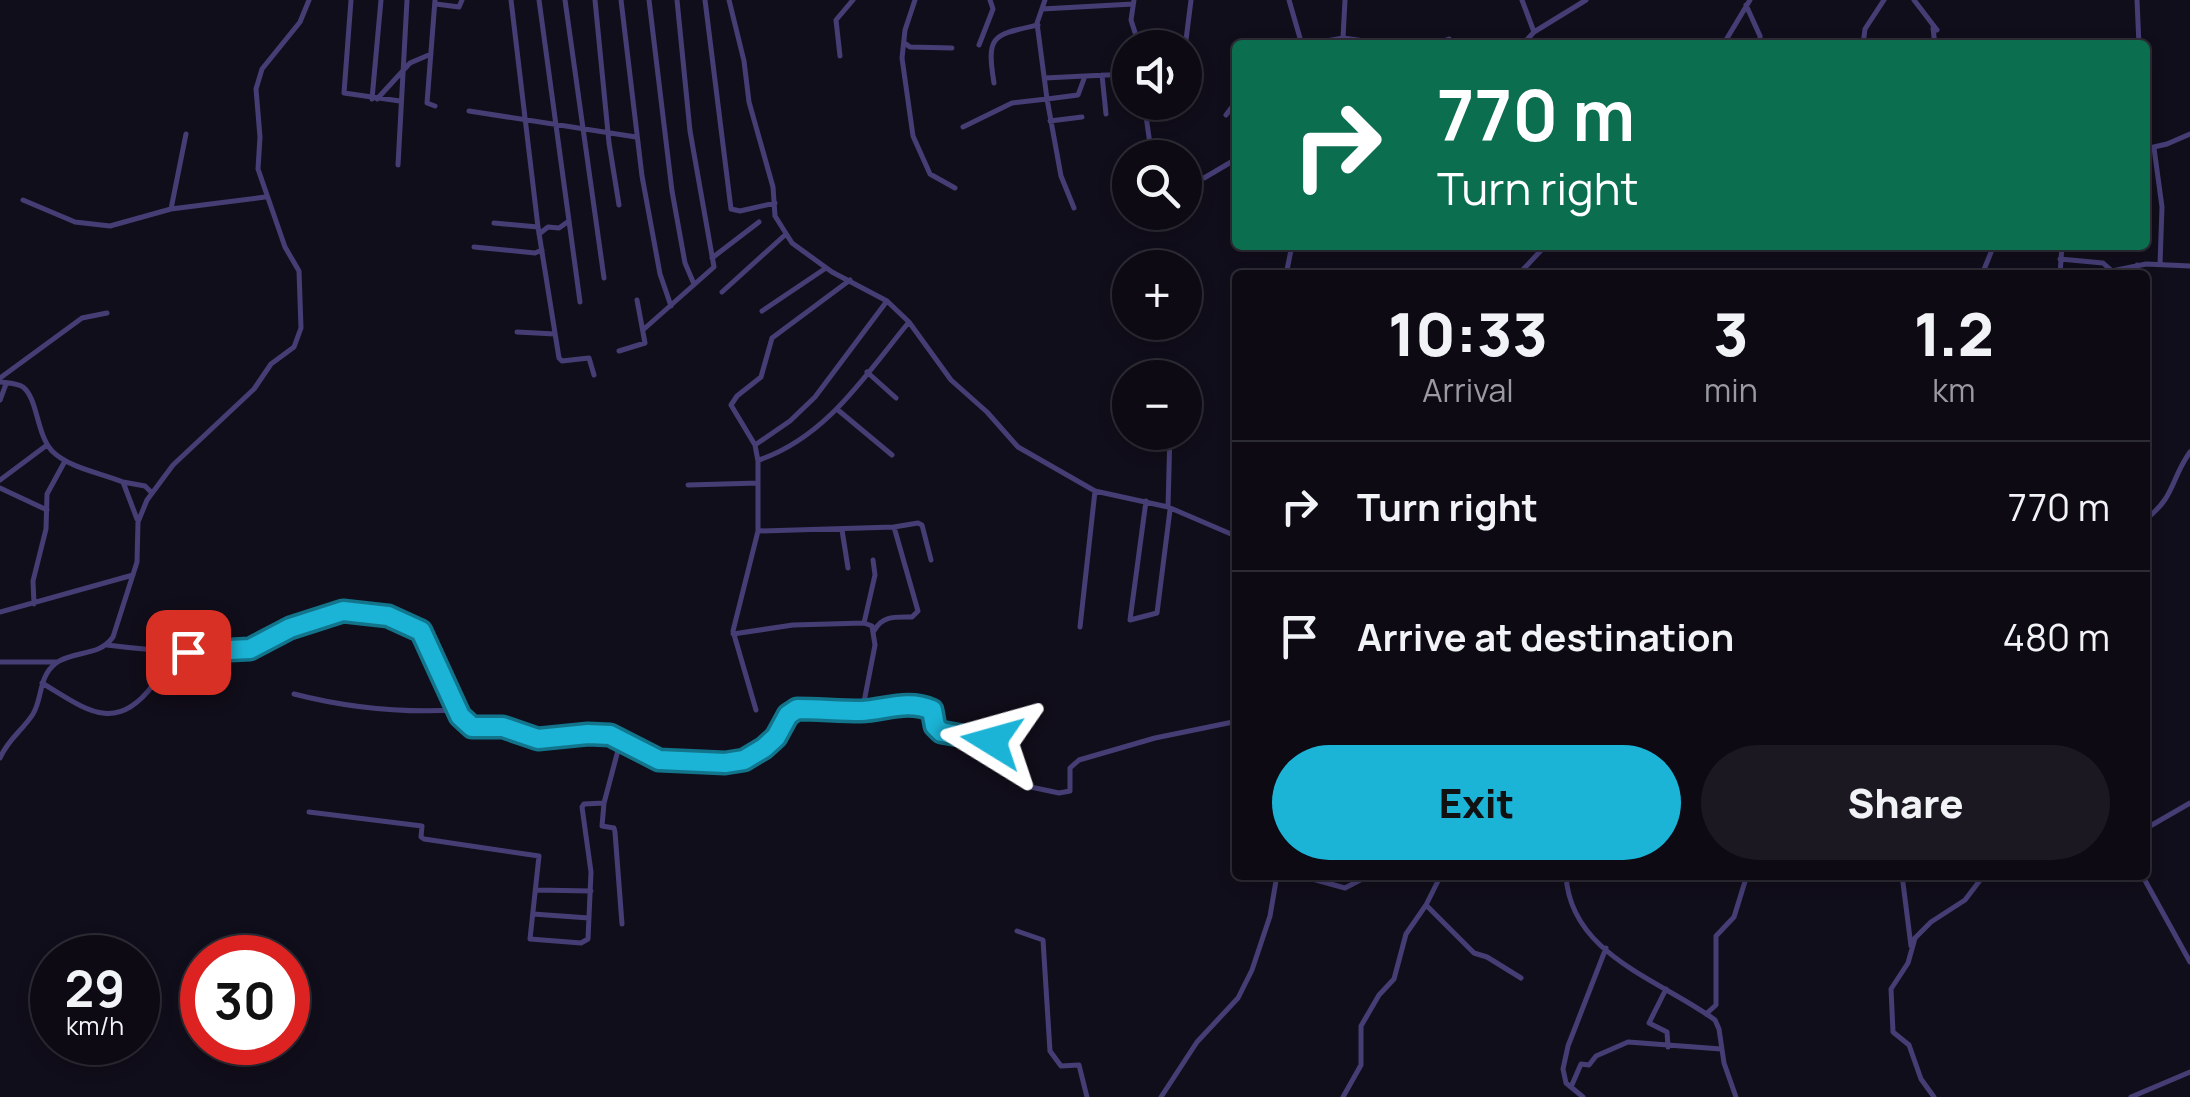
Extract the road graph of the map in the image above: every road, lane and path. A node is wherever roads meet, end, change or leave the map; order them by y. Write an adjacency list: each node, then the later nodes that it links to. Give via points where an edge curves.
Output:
1 (309, 0): 84 (street, via 258,78 258,169)
2 (351, 0): 60 (street, via 344,93)
3 (380, 0): 59 (street)
4 (407, 0): 52 (street)
5 (462, 0): 28 (street, via 458,7)
6 (511, 0): 69 (street)
7 (539, 0): 71 (street)
8 (565, 0): 73 (street)
9 (595, 0): 75 (street)
10 (621, 0): 77 (street)
11 (649, 0): 112 (street, via 672,191)
12 (677, 0): 99 (street)
13 (705, 0): 86 (street, via 731,209)
14 (729, 0): 86 (street)
15 (853, 0): 51 (street, via 836,20)
16 (915, 0): 47 (street)
17 (990, 0): 48 (street, via 993,9)
18 (1045, 0): 31 (street)
19 (1191, 0): 35 (street)
20 (1289, 0): 38 (street)
21 (1345, 0): 37 (street)
22 (1522, 0): 36 (street)
23 (1562, 0): 32 (street)
24 (1585, 0): 32 (street)
25 (1884, 0): 44 (street)
26 (1914, 0): 45 (street, via 1935,28)
27 (2136, 0): 46 (street)
28 (435, 2): 50 (street)
29 (1134, 2): 31 (street); 34 (street)
30 (1748, 3): 42 (street); 43 (street)
31 (1041, 8): 33 (street)
32 (1569, 10): 36 (street)
33 (1038, 26): 56 (street); 57 (street, via 994,40)
34 (1134, 30)
35 (1187, 30)
36 (1534, 32): 41 (street)
37 (1343, 38): 39 (street); 40 (street)
38 (1301, 40)
39 (1332, 40)
40 (1358, 40)
41 (1527, 40)
42 (1726, 40)
43 (1760, 40)
44 (1864, 40)
45 (1935, 40)
46 (2140, 40)
47 (904, 43): 49 (street); 83 (street, via 916,147 930,174)
48 (979, 45)
49 (952, 48)
50 (431, 54): 52 (street); 63 (street, via 426,104)
51 (840, 56)
52 (402, 70): 58 (street); 62 (street)
53 (1102, 75): 54 (street); 55 (street); 66 (street)
54 (1112, 75)
55 (1085, 76): 56 (street); 61 (street, via 1078,95)
56 (1045, 78): 61 (street)
57 (994, 83)
58 (388, 85): 59 (street); 60 (street)
59 (373, 86): 60 (street)
60 (374, 99): 62 (street)
61 (1048, 99): 70 (street); 72 (street, via 1012,102)
62 (400, 101): 81 (street)
63 (435, 106)
64 (1232, 108): 67 (street)
65 (468, 111): 69 (street)
66 (1106, 114)
67 (1226, 115)
68 (1082, 117): 70 (street)
69 (524, 120): 71 (street); 93 (street)
70 (1050, 121): 88 (street)
71 (554, 124): 73 (street); 90 (street)
72 (962, 127)
73 (581, 129): 75 (street); 110 (street)
74 (186, 134): 89 (street)
75 (609, 134): 77 (street); 87 (street)
76 (2190, 134): 79 (street)
77 (636, 138): 117 (street)
78 (2150, 148): 79 (street)
79 (2154, 148): 101 (street)
80 (1232, 162): 82 (street)
81 (398, 165)
82 (1204, 178)
83 (956, 188)
84 (265, 197): 89 (street); 144 (street, via 298,271 298,339)
85 (23, 200): 89 (street, via 97,226)
86 (775, 203): 94 (street)
87 (619, 205)
88 (1074, 208)
89 (171, 210)
90 (568, 221): 93 (street); 115 (street)
91 (759, 222): 99 (street)
92 (494, 223): 93 (street)
93 (539, 231): 96 (street)
94 (786, 234): 104 (street); 113 (street)
95 (474, 247): 96 (street)
96 (542, 250): 123 (street)
97 (1541, 250): 105 (street)
98 (2061, 250): 100 (street)
99 (712, 258): 112 (street, via 713,269)
100 (2060, 258): 106 (street); 107 (street, via 2103,263)
101 (2160, 264): 102 (street); 103 (street)
102 (2136, 265): 108 (street); 109 (street)
103 (2190, 266)
104 (826, 268): 111 (street); 118 (street)
105 (1523, 270)
106 (2060, 270)
107 (2111, 270)
108 (2116, 270)
109 (2135, 270)
110 (604, 278)
111 (850, 280): 116 (street); 132 (street, via 770,341 762,377 733,400 732,411)
112 (694, 284): 117 (street)
113 (722, 292)
114 (637, 300): 121 (street)
115 (580, 302)
116 (887, 302): 120 (street); 132 (street, via 815,398)
117 (671, 306): 121 (street)
118 (762, 311)
119 (107, 313): 127 (street, via 82,318)
120 (909, 322): 125 (street); 143 (street, via 951,380 1013,443)
121 (644, 329): 124 (street, via 645,342)
122 (516, 332): 123 (street)
123 (555, 334): 126 (street, via 560,360 589,358)
124 (620, 351)
125 (867, 372): 128 (street); 130 (street)
126 (594, 375)
127 (2, 381): 129 (street); 131 (street, via 26,390)
128 (896, 398)
129 (0, 400)
130 (838, 410): 135 (street); 136 (street)
131 (48, 445): 137 (street); 138 (street)
132 (755, 445): 136 (street)
133 (1170, 450): 146 (street)
134 (2190, 452): 148 (street, via 2167,500)
135 (892, 455)
136 (758, 460): 140 (street)
137 (65, 462): 139 (street); 147 (street, via 50,486)
138 (0, 480)
139 (124, 482): 144 (street); 149 (street)
140 (758, 483): 141 (street); 152 (street)
141 (688, 485)
142 (0, 488): 147 (street)
143 (1095, 491): 145 (street); 161 (street)
144 (152, 493): 149 (street)
145 (1146, 501): 146 (street); 146 (street, via 1130,620 1156,614)
146 (1169, 508): 153 (street)
147 (47, 510): 158 (street)
148 (2150, 515)
149 (138, 522): 157 (street)
150 (894, 528): 151 (street); 155 (street, via 921,524); 162 (street, via 918,611 886,618)
151 (842, 530): 152 (street); 156 (street)
152 (758, 531): 163 (street)
153 (1232, 534)
154 (873, 560): 160 (street)
155 (932, 560)
156 (848, 568)
157 (132, 575): 158 (street); 164 (street)
158 (34, 604): 159 (street)
159 (0, 612)
160 (864, 624): 162 (street); 163 (street)
161 (1080, 627)
162 (874, 631): 172 (street)
163 (733, 634): 171 (street)
164 (107, 646): 165 (street); 167 (street)
165 (148, 649): 168 (street, via 153,685 118,714 100,716); 170 (street, via 250,649 335,612 388,616 421,631)
166 (0, 662): 167 (street)
167 (58, 662): 168 (street)
168 (42, 682): 175 (street, via 33,714)
169 (294, 694): 170 (street, via 383,710)
170 (457, 710): 174 (street, via 472,727 503,727 538,739)
171 (756, 710)
172 (857, 711): 173 (street, via 898,704 928,708 941,732 1009,742 1026,786 1064,794 1070,791 1070,768 1080,760); 174 (street, via 797,709 764,748 736,762 659,760)
173 (1232, 722)
174 (621, 739): 176 (street)
175 (0, 758)
176 (604, 803): 190 (street, via 582,807); 194 (street, via 602,826 615,832)
177 (2190, 803): 179 (street)
178 (309, 812): 189 (street, via 422,826 424,840 540,856)
179 (2150, 826)
180 (1277, 880): 207 (street, via 1238,998 1197,1042)
181 (1316, 880): 182 (street, via 1345,888)
182 (1357, 880)
183 (1438, 880): 191 (street)
184 (1567, 880): 197 (street, via 1570,902)
185 (1745, 880): 201 (street, via 1734,917 1716,936 1716,1005)
186 (1903, 880): 196 (street)
187 (1980, 880): 196 (street)
188 (2145, 880): 198 (street)
189 (536, 890): 190 (street); 192 (street)
190 (591, 891): 193 (street)
191 (1426, 905): 199 (street, via 1474,954); 208 (street, via 1406,934 1394,979 1361,1026 1361,1065)
192 (533, 914): 193 (street); 193 (street, via 532,940 585,942)
193 (589, 918)
194 (622, 924)
195 (1018, 931): 206 (street, via 1043,940 1050,1051 1061,1066 1079,1066)
196 (1912, 946): 211 (street, via 1891,989 1892,1024 1910,1045)
197 (1606, 948): 200 (street); 205 (street, via 1564,1062)
198 (2190, 962)
199 (1521, 978)
200 (1666, 989): 201 (street); 202 (street, via 1649,1023 1667,1032)
201 (1706, 1014): 203 (street, via 1718,1024)
202 (1668, 1047): 203 (street); 205 (street, via 1628,1042 1601,1052 1589,1065 1580,1064)
203 (1721, 1048): 210 (street)
204 (2190, 1072): 212 (street)
205 (1571, 1088): 209 (street)
206 (1087, 1097)
207 (1161, 1097)
208 (1343, 1097)
209 (1583, 1097)
210 (1736, 1097)
211 (1934, 1097)
212 (2131, 1097)

